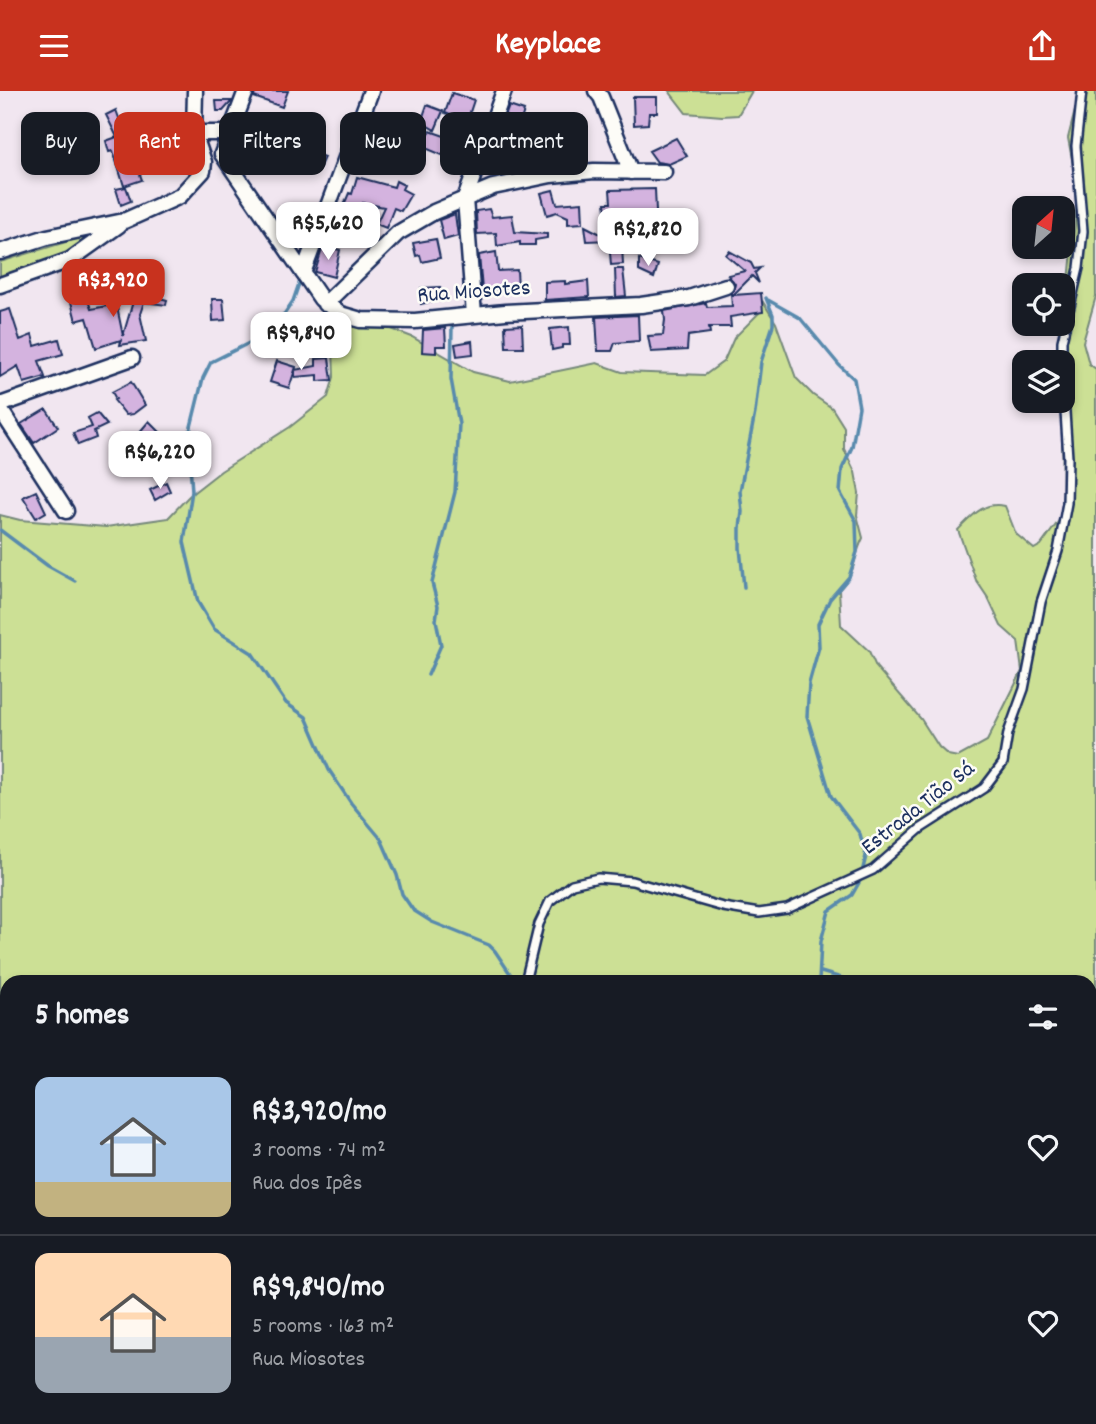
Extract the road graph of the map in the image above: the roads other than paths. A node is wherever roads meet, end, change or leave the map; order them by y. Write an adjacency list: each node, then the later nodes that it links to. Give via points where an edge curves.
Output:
1 (195, 91): 7 (street)
2 (246, 91): 8 (street)
3 (371, 91): 16 (street)
4 (504, 91): 13 (street)
5 (1082, 91): 21 (lane, Estrada Tião Sá, via 1076,146 1083,231)
6 (600, 93): 9 (street)
7 (194, 112)
8 (238, 112)
9 (631, 172): 10 (street); 13 (street, via 551,175 493,187)
10 (664, 173)
11 (199, 175): 14 (street, via 180,196)
12 (236, 175): 16 (street, Rua Miosotes)
13 (465, 199): 19 (street, via 398,233); 20 (street)
14 (124, 221): 15 (street, via 47,237); 17 (street, via 71,260)
15 (0, 253)
16 (303, 273): 19 (street, Rua Miosotes)
17 (0, 285)
18 (726, 286): 20 (street, Rua Miosotes, via 641,305)
19 (326, 304): 20 (street, Rua Miosotes, via 360,320)
20 (474, 315)
21 (1062, 350)
22 (132, 358): 23 (street)
23 (0, 407): 25 (street)
24 (1064, 413): 26 (lane, Estrada Tião Sá, via 1067,503 1058,551 1041,602 1003,763 984,788 920,829 873,870 787,909 759,913 723,907 632,881 598,878 572,884 550,901 539,924)
25 (66, 511)
26 (527, 975)

